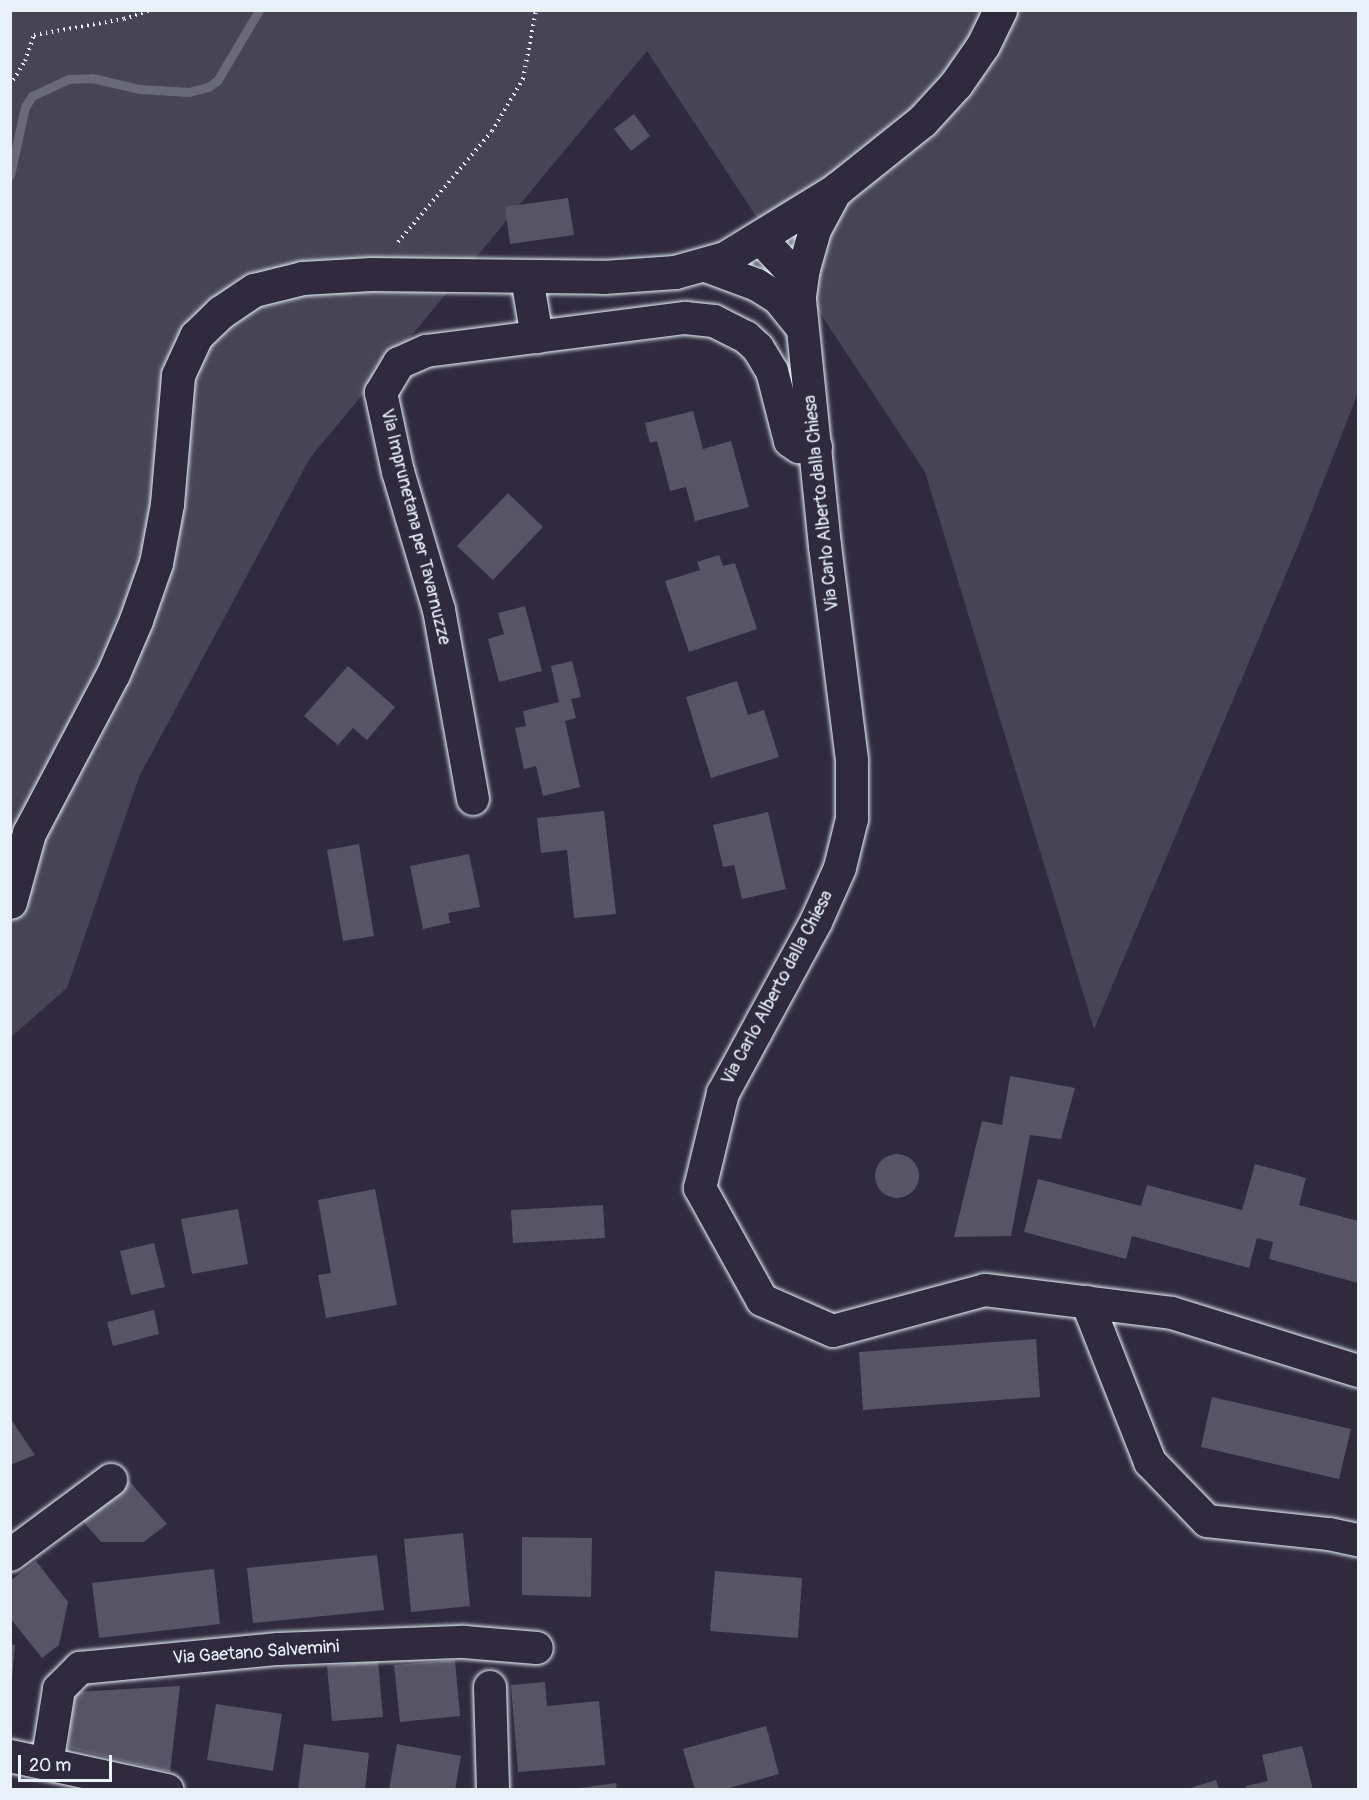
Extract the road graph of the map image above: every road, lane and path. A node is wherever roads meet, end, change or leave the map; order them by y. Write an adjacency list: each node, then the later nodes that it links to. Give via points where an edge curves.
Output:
1 (150, 10): 4 (path, via 124,19 34,35 25,61)
2 (536, 10): 8 (path, via 524,79 492,131)
3 (1000, 10): 5 (main road, via 983,45 956,84 922,121)
4 (10, 85)
5 (837, 189): 6 (main road); 10 (street, Via Carlo Alberto dalla Chiesa, via 809,248)
6 (761, 238): 7 (main road); 10 (street, Via Carlo Alberto dalla Chiesa, via 766,271)
7 (706, 266): 9 (main road, via 603,277); 10 (street, via 758,285)
8 (370, 274): 9 (main road); 14 (main road, via 302,278 254,290 221,312 196,336 178,375 167,504 156,563 113,674 29,833)
9 (527, 278): 11 (street)
10 (793, 308): 12 (street, Via Carlo Alberto dalla Chiesa)
11 (537, 337): 12 (street, Via Imprunetana per Tavarnuzze, via 685,318 714,321 746,337 758,348 772,371 790,441 799,447); 13 (street, Via Imprunetana per Tavarnuzze, via 426,351 399,363 381,393 398,472 439,610)
12 (816, 447): 15 (street, Via Carlo Alberto dalla Chiesa, via 852,761 852,819 840,868 816,922 723,1093 700,1188 762,1300 833,1331 985,1290)
13 (473, 799)
14 (10, 902)
15 (1087, 1302): 16 (street, Via Carlo Alberto dalla Chiesa, via 1172,1313); 18 (street, via 1150,1462 1207,1521)
16 (1359, 1371)
17 (111, 1480): 19 (street)
18 (1359, 1540)
19 (10, 1555)
20 (537, 1648): 23 (street, Via Gaetano Salvemini, via 464,1642 301,1648 80,1668 59,1689)
21 (490, 1687): 25 (street)
22 (10, 1756): 23 (street)
23 (47, 1764): 24 (street)
24 (167, 1790)
25 (493, 1790)

